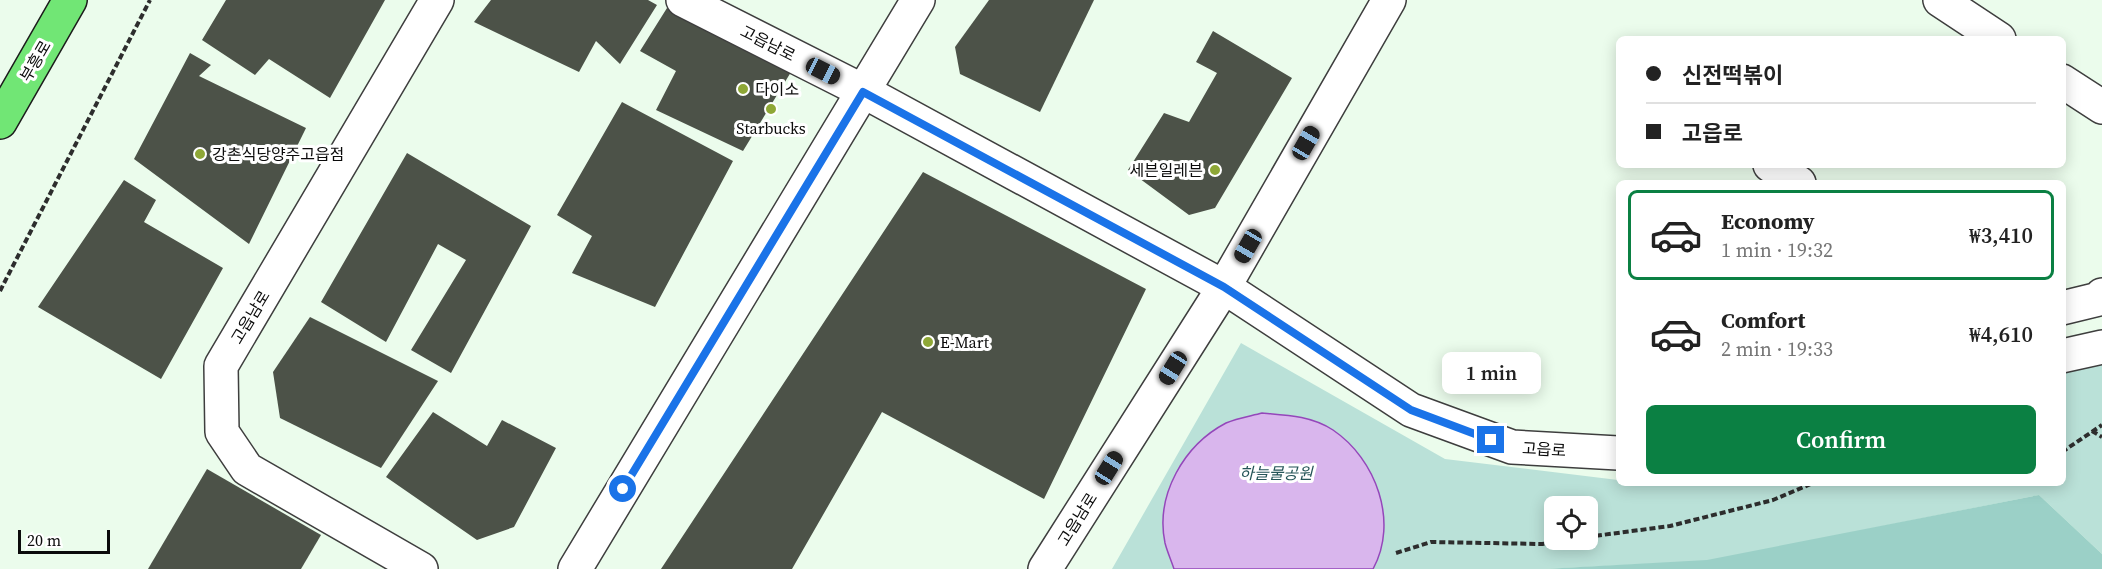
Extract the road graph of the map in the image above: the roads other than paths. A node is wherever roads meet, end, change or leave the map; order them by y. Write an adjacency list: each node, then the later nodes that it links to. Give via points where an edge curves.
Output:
1 (70, 0): 11 (main road, 부흥로)
2 (437, 0): 20 (street, 고읍남로, via 221,366 222,432 247,469)
3 (683, 0): 9 (street, 고읍남로)
4 (918, 0): 9 (street)
5 (1389, 0): 14 (street)
6 (1940, 0): 7 (street)
7 (1994, 36)
8 (2066, 84): 10 (street)
9 (863, 92): 14 (street, 고읍남로); 21 (street)
10 (2102, 107)
11 (0, 123)
12 (1775, 168): 13 (street)
13 (1794, 180)
14 (1224, 287): 19 (street, 고읍로, via 1411,410 1512,447); 22 (street, 고읍남로)
15 (2102, 295): 16 (street)
16 (2066, 307)
17 (2102, 347): 18 (street)
18 (2066, 355)
19 (1616, 453)
20 (421, 569)
21 (575, 569)
22 (1045, 569)

